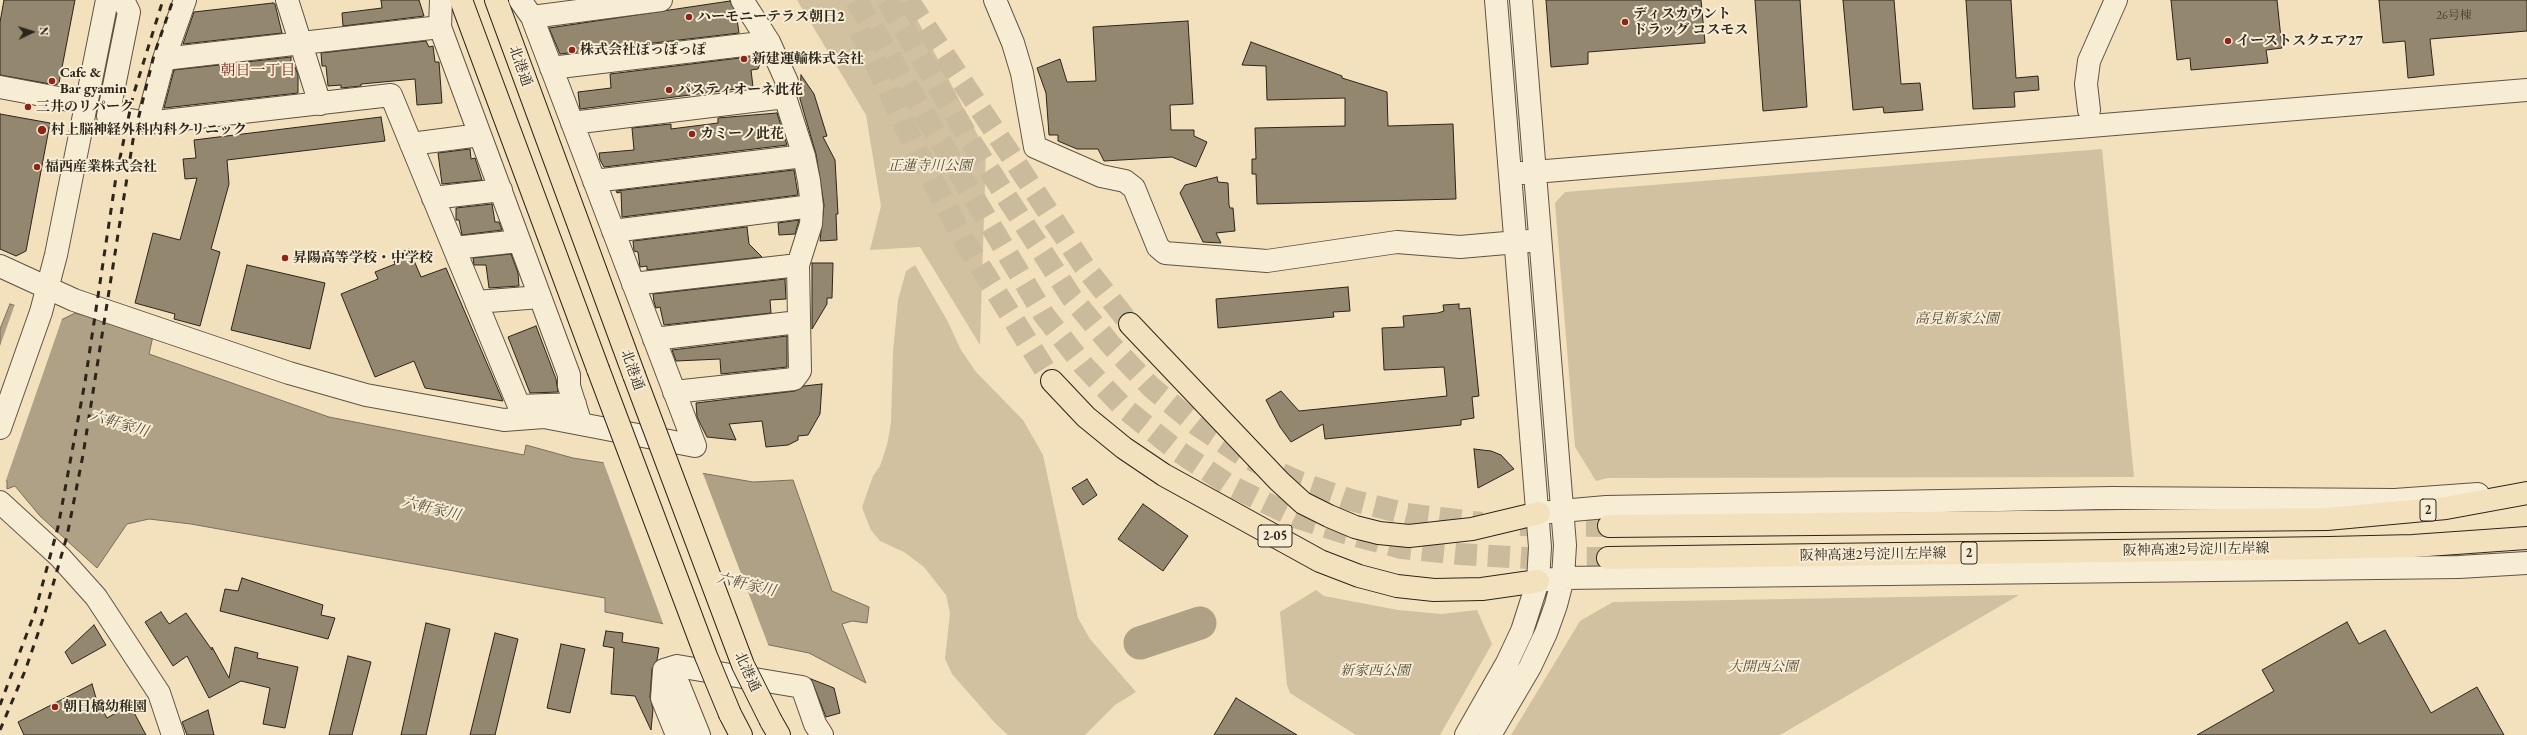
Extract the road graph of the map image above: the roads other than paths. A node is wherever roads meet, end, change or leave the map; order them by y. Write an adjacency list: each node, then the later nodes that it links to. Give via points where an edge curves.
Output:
1 (107, 0): 23 (street)
2 (123, 0): 26 (street, via 129,12 108,116)
3 (185, 0): 18 (street)
4 (287, 0): 17 (street)
5 (441, 0): 15 (street)
6 (461, 0): 69 (main road, bridge, via 703,649)
7 (496, 0): 66 (main road, 北港通, bridge, via 742,665)
8 (661, 0): 14 (street)
9 (742, 0): 16 (street)
10 (995, 0): 40 (street, via 1014,42 1035,147 1101,176 1125,181 1134,188 1158,247 1165,252 1267,262 1397,242 1460,247)
11 (1496, 0): 32 (street)
12 (1521, 0): 31 (street)
13 (2116, 0): 25 (street, via 2089,61 2086,84)
14 (526, 8): 19 (street)
15 (440, 28): 17 (street); 28 (street)
16 (768, 42): 19 (street); 22 (street, via 787,82)
17 (301, 43): 18 (street); 24 (street)
18 (164, 58): 26 (street)
19 (551, 68): 27 (street)
20 (0, 87): 23 (street)
21 (2527, 90): 31 (street)
22 (785, 98): 27 (street); 30 (street)
23 (86, 103): 45 (street, via 56,255)
24 (320, 104): 26 (street); 29 (street, via 391,95)
25 (2089, 110)
26 (147, 123)
27 (572, 123): 33 (street)
28 (480, 135): 29 (street); 34 (street)
29 (411, 144): 35 (street)
30 (804, 156): 33 (street); 36 (street)
31 (1536, 172): 32 (street); 39 (street)
32 (1510, 174): 40 (street)
33 (594, 180): 37 (street)
34 (501, 190): 35 (street); 38 (street)
35 (433, 198): 41 (street)
36 (812, 206): 37 (street); 42 (street, via 811,224)
37 (613, 231): 44 (street)
38 (519, 241): 41 (street); 46 (street)
39 (1541, 241): 40 (street); 58 (street)
40 (1516, 242): 59 (street)
41 (454, 248): 47 (street)
42 (798, 265): 44 (street); 48 (street)
43 (0, 266): 45 (street)
44 (633, 284): 50 (street)
45 (47, 287): 53 (street, via 74,300 267,366 366,395 504,420); 54 (street, via 41,312)
46 (540, 296): 47 (street); 53 (street, via 569,375 569,386)
47 (476, 302): 53 (street, via 519,406)
48 (798, 322): 50 (street); 52 (street, via 800,371 794,379)
49 (1130, 324): 59 (main road, via 1279,480 1303,503 1329,516 1379,533 1409,536 1472,529)
50 (654, 339): 52 (street)
51 (1052, 381): 65 (main road, 2-05, via 1086,417 1157,471 1320,561 1359,576 1397,586 1434,590 1482,589)
52 (674, 392): 53 (street, via 695,446)
53 (577, 414)
54 (0, 428)
55 (2527, 486): 58 (street, via 2477,494 2395,500 2111,498)
56 (2527, 493): 60 (main road, 阪神高速2号淀川左岸線 / 2, via 2446,508 2327,519)
57 (0, 502): 68 (street, via 60,557 96,597 159,693)
58 (1564, 510): 59 (street); 64 (street)
59 (1539, 513): 65 (street)
60 (1608, 526)
61 (2527, 538): 62 (main road, 阪神高速2号淀川左岸線 / 2, via 2413,546 2329,548)
62 (1608, 558)
63 (2527, 563): 64 (street, via 2459,567)
64 (1563, 578): 65 (street); 72 (street, via 1546,633 1530,667)
65 (1538, 581): 71 (street, via 1522,631)
66 (775, 728)
67 (692, 734): 70 (street, via 674,673 677,666 802,687 815,724)
68 (173, 735)
69 (741, 735)
70 (822, 735)
71 (1466, 735)
72 (1490, 735)

